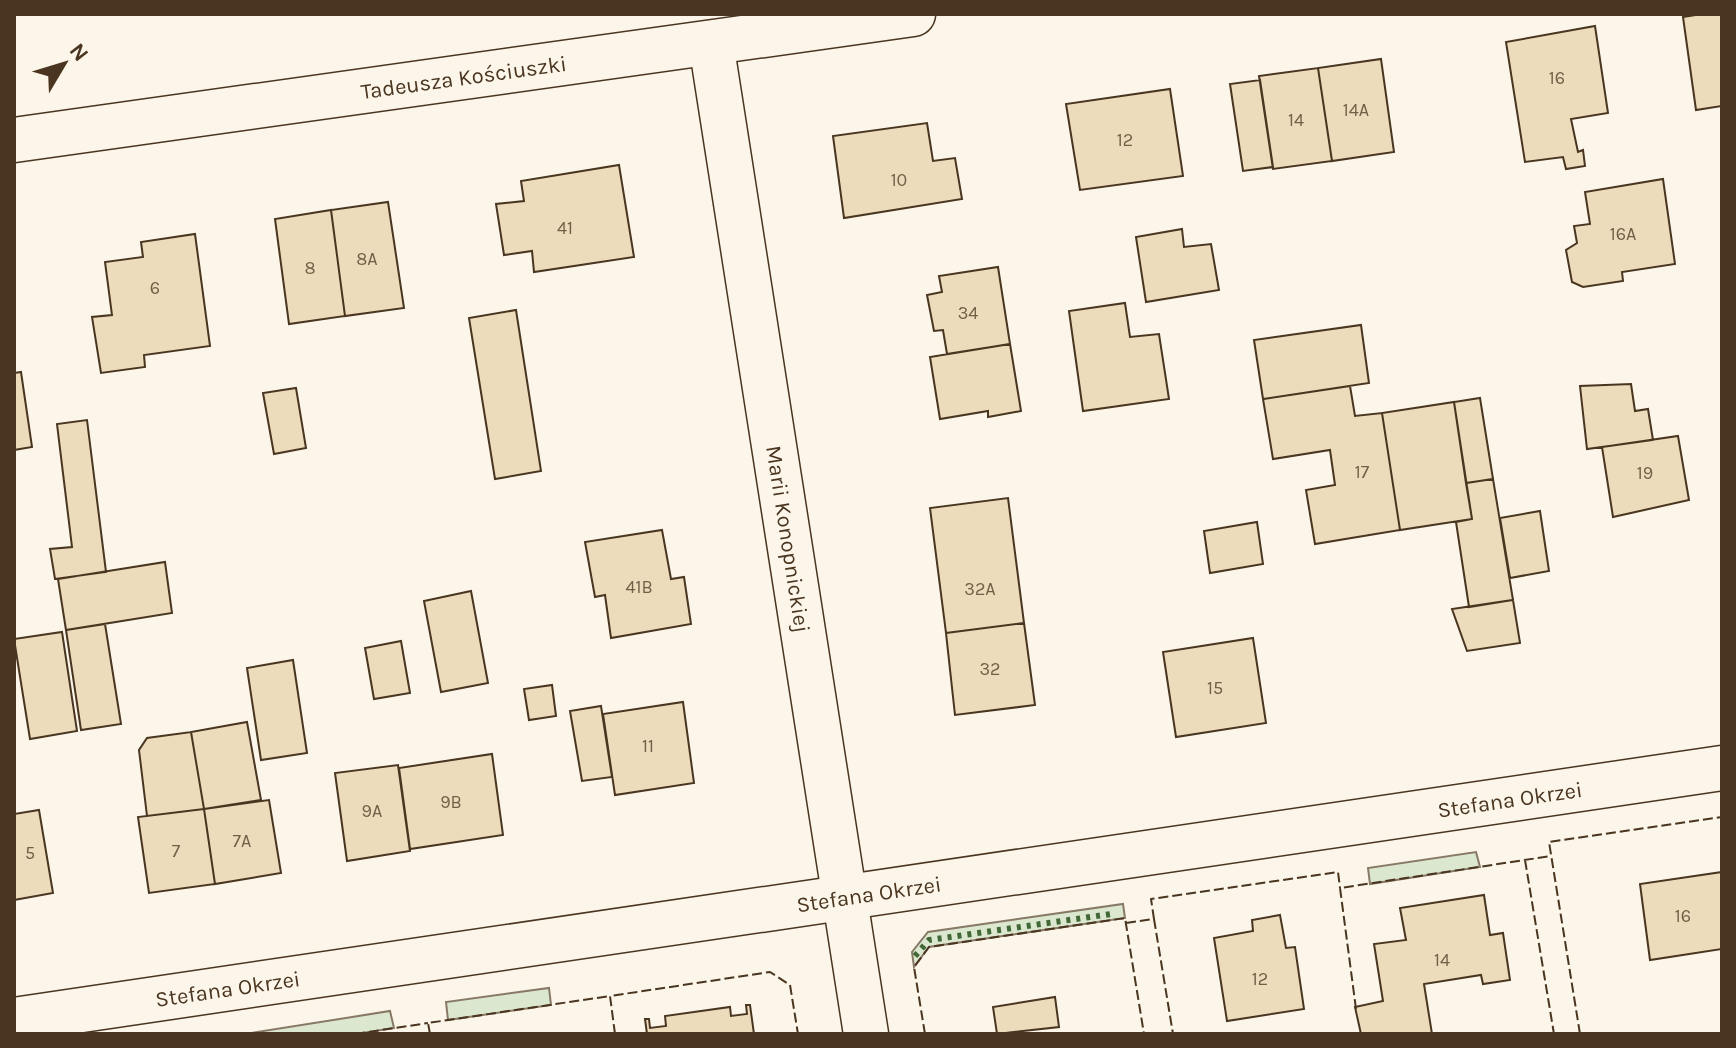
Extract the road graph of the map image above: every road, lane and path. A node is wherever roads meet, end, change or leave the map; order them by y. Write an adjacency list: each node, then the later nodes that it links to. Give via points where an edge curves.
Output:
1 (913, 14): 2 (street, Tadeusza Kościuszki)
2 (711, 43): 3 (street, Tadeusza Kościuszki); 5 (street, Marii Konopnickiej)
3 (14, 140)
4 (1722, 768): 5 (street, Stefana Okrzei)
5 (844, 897): 6 (street, Stefana Okrzei); 7 (street, Marii Konopnickiej)
6 (16, 1025)
7 (866, 1034)

